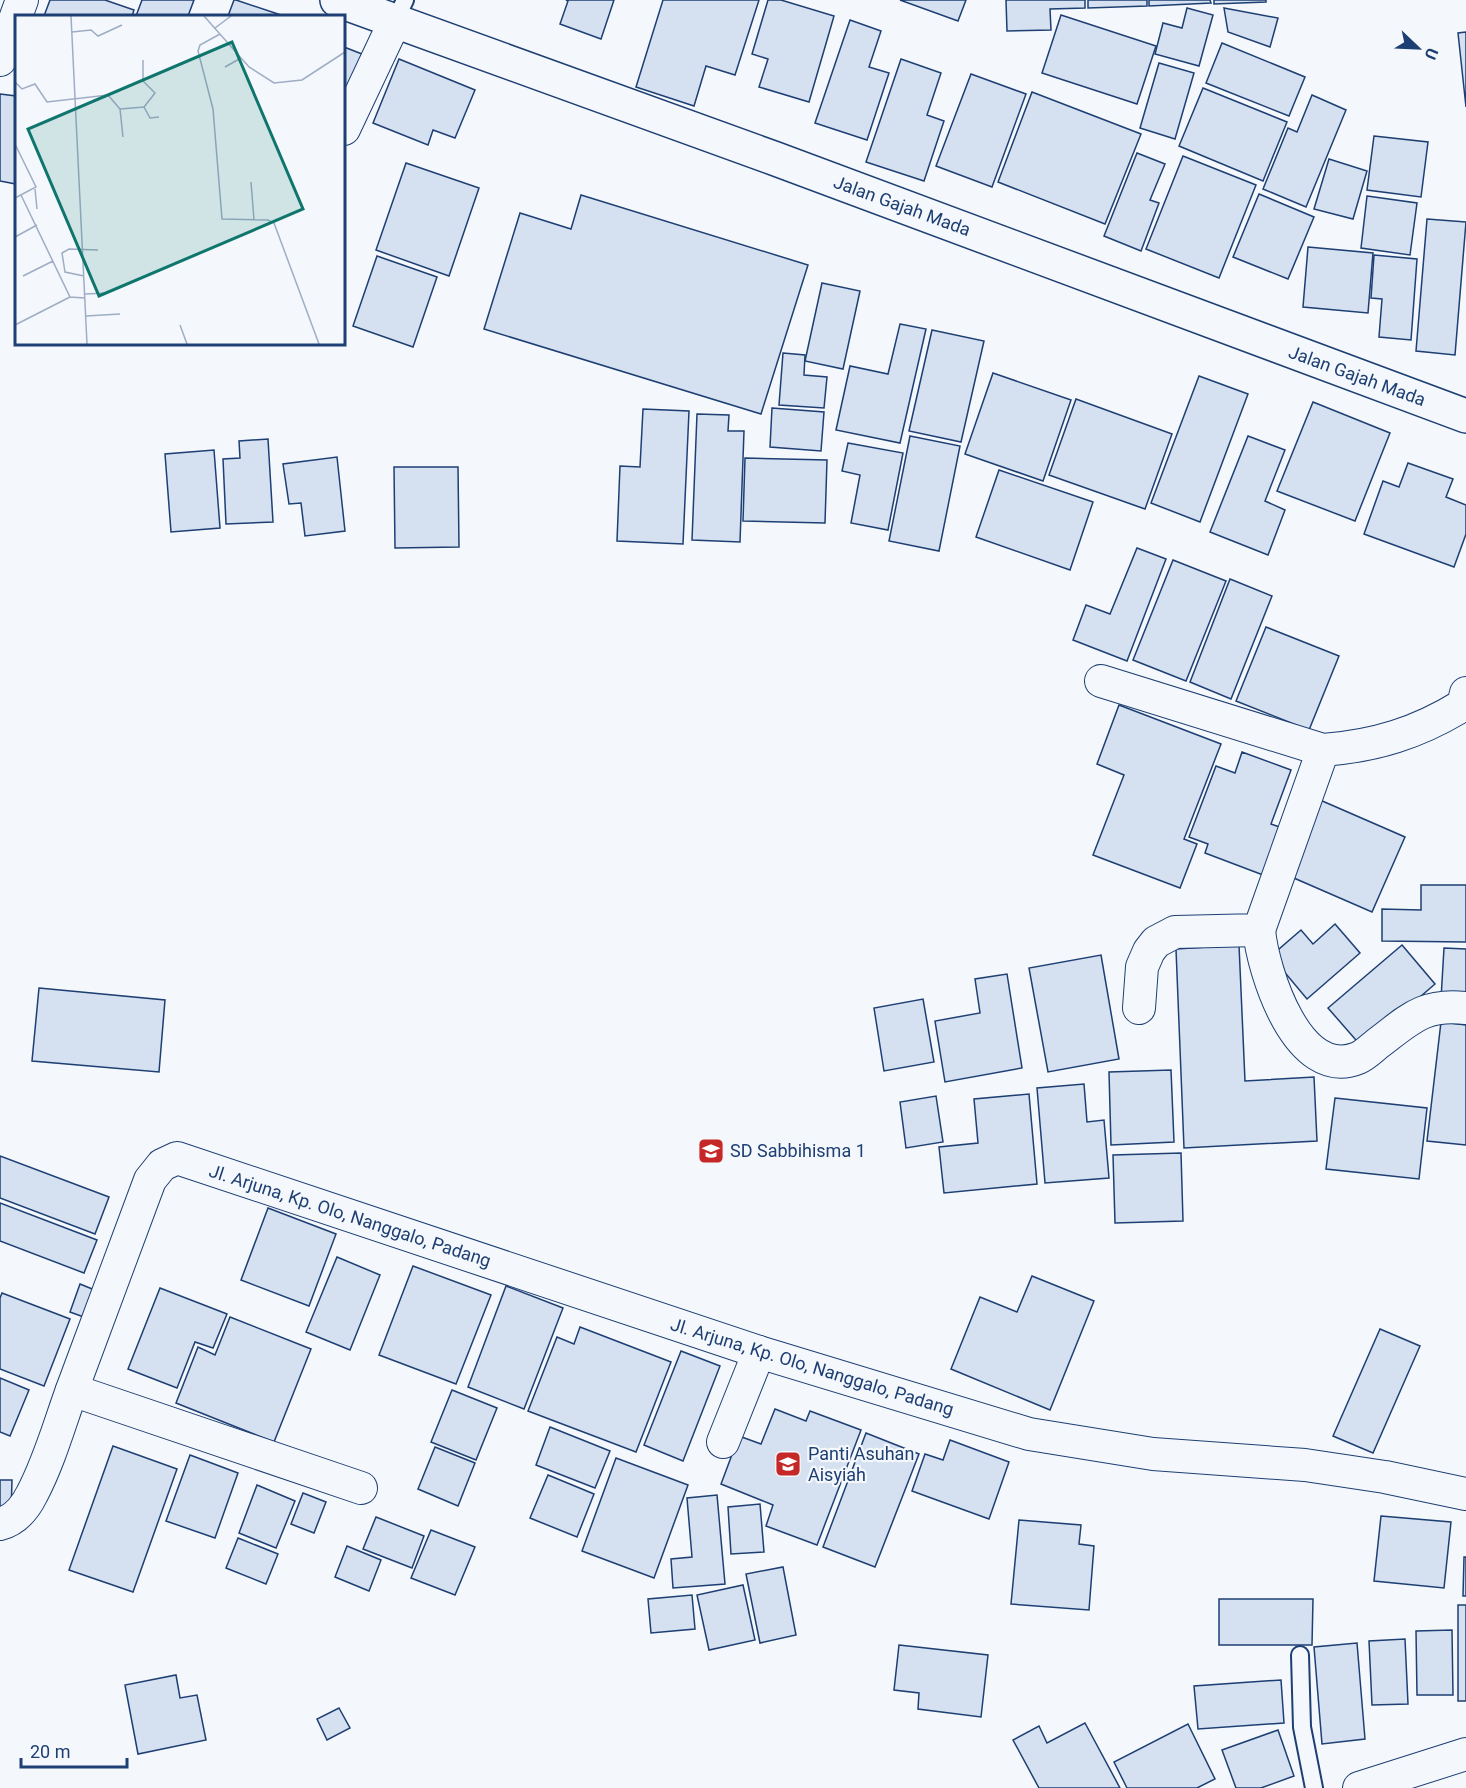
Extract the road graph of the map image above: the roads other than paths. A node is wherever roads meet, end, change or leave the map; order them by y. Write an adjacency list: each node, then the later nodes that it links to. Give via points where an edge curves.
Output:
1 (22, 0): 4 (street)
2 (337, 0): 3 (main road, Jalan Gajah Mada)
3 (400, 11): 7 (street); 8 (main road, Jalan Gajah Mada, via 776,159)
4 (16, 15)
5 (15, 19): 6 (street)
6 (0, 60)
7 (345, 127)
8 (1466, 416)
9 (1101, 681): 11 (street)
10 (1466, 693): 11 (street, via 1462,705 1436,721 1388,740 1356,748)
11 (1323, 750): 12 (street)
12 (1258, 930): 13 (street, via 1175,932 1156,942 1142,967); 14 (street, via 1264,962 1288,1020 1305,1045 1324,1058 1346,1061 1360,1057 1419,1013)
13 (1139, 1008)
14 (1466, 1008)
15 (759, 1352): 16 (street, Jl. Arjuna, Kp. Olo, Nanggalo, Padang, via 177,1158 162,1165 150,1180); 17 (street); 19 (street, Jl. Arjuna, Kp. Olo, Nanggalo, Padang, via 1029,1434 1153,1454 1305,1465)
16 (72, 1390): 18 (street); 20 (street, via 32,1495 20,1513)
17 (723, 1442)
18 (362, 1488)
19 (1466, 1494)
20 (0, 1524)
21 (1300, 1655): 23 (lane, via 1302,1727)
22 (1466, 1754): 24 (street)
23 (1314, 1788)
24 (1359, 1788)

